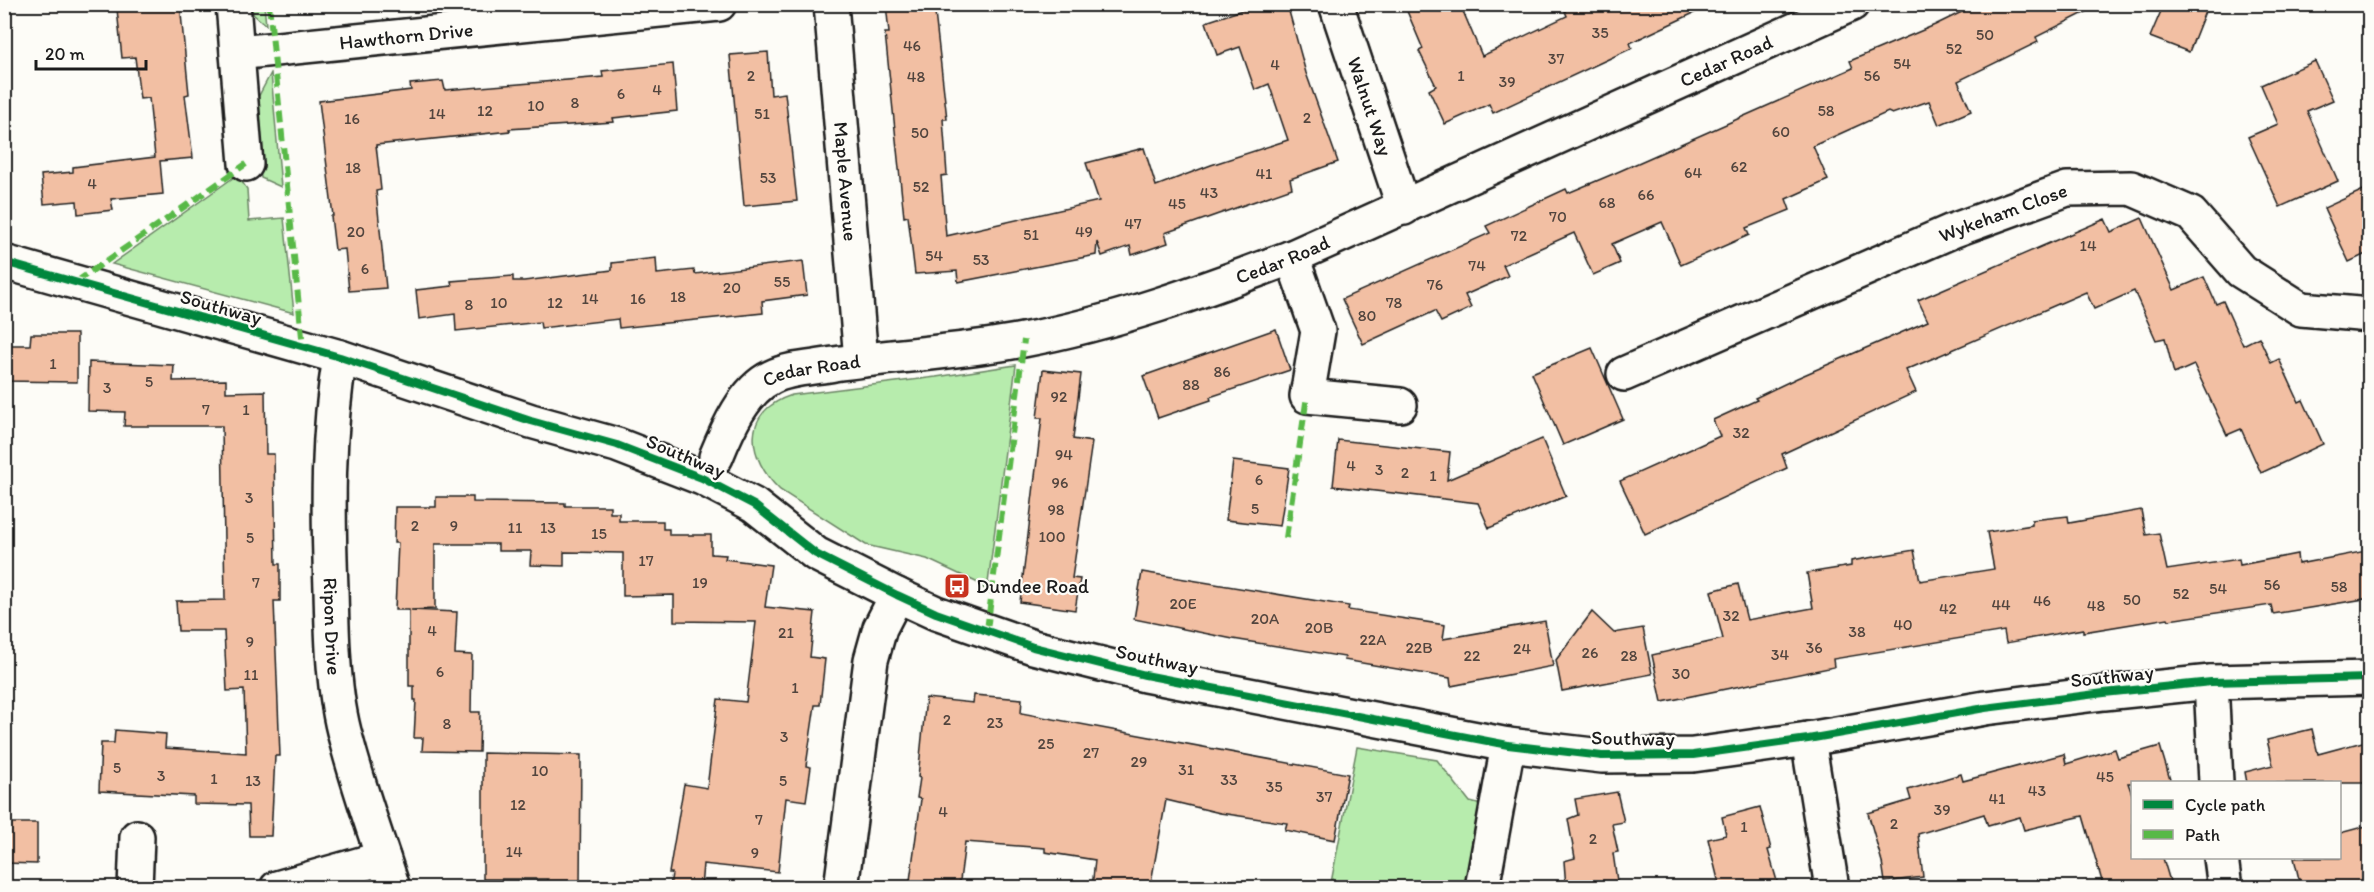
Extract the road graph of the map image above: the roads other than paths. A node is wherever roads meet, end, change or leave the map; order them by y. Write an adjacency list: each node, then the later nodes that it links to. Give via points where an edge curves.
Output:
1 (233, 4): 6 (street)
2 (719, 4): 6 (street, Hawthorn Drive)
3 (831, 4): 13 (street, Maple Avenue)
4 (1336, 4): 8 (street, Walnut Way)
5 (1852, 4): 8 (street, Cedar Road)
6 (237, 53): 7 (street)
7 (246, 164)
8 (1404, 208): 9 (street, Cedar Road)
9 (1292, 257): 13 (street, Cedar Road, via 1144,309 1024,340); 15 (street, via 1318,331 1307,396)
10 (4, 262): 12 (street, Southway)
11 (2370, 315): 14 (street, Wykeham Close, via 2301,309 2241,271 2191,214 2131,188 2067,189 1952,231)
12 (340, 357): 17 (street, Southway, via 531,421 617,445 702,478 754,506 816,554); 25 (street, Ripon Drive, via 329,460 333,653 345,737)
13 (861, 360): 16 (street, Cedar Road, via 788,372 759,384 730,424)
14 (1624, 374)
15 (1400, 405)
16 (716, 457)
17 (897, 595): 21 (street, Southway, via 936,613 1080,660); 28 (street, via 880,628 871,660)
18 (2370, 678): 19 (street, Southway)
19 (2211, 682): 20 (street, Southway, via 1985,708); 22 (street)
20 (1808, 740): 21 (street, Southway, via 1693,755 1602,756); 30 (street)
21 (1508, 745): 29 (street)
22 (2216, 781)
23 (137, 837): 26 (street)
24 (2221, 859): 31 (street)
25 (388, 873): 27 (street)
26 (135, 888)
27 (277, 888)
28 (841, 888)
29 (1482, 888)
30 (1832, 888)
31 (2225, 888)

